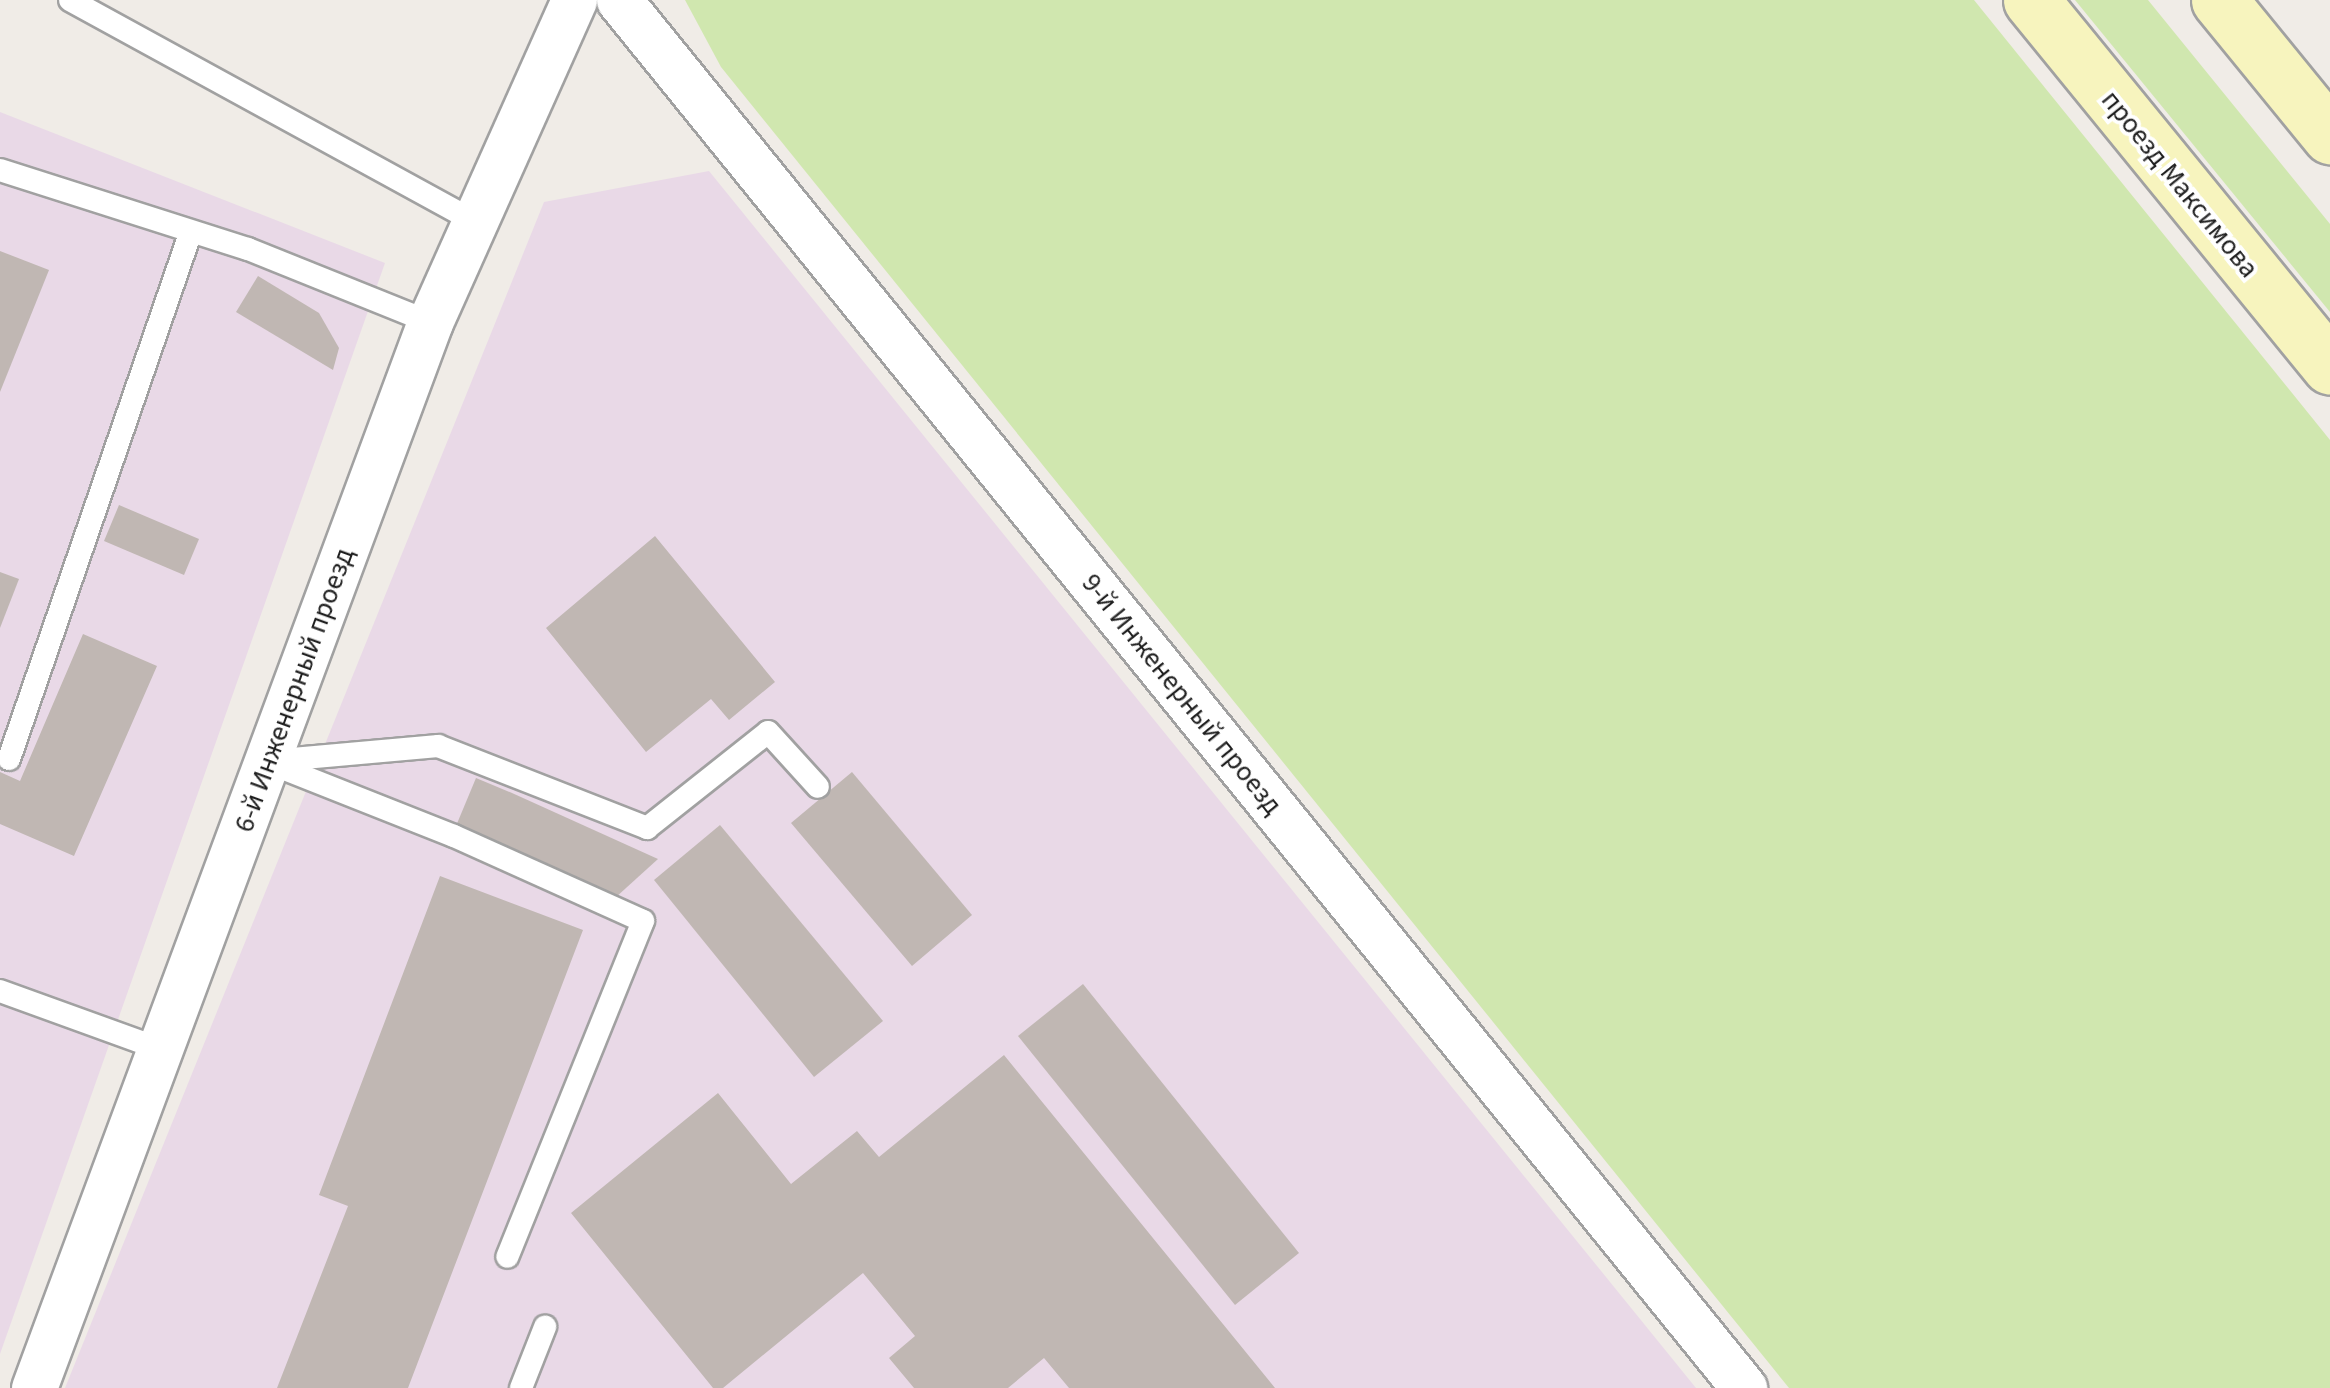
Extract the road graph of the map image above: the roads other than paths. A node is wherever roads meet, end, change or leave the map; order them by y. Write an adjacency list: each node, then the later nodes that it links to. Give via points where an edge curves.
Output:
1 (70, 0): 8 (lane)
2 (574, 0): 8 (street, 6-й Инженерный проезд)
3 (619, 0): 21 (street, 9-й Инженерный проезд)
4 (2030, 0): 11 (main road, проезд Максимова)
5 (2219, 0): 6 (main road)
6 (2330, 136)
7 (0, 170): 9 (lane)
8 (472, 220): 10 (street, 6-й Инженерный проезд)
9 (191, 231): 10 (lane); 12 (lane)
10 (430, 322): 13 (street, 6-й Инженерный проезд)
11 (2330, 367)
12 (9, 759)
13 (267, 762): 14 (lane, via 438,746 646,828 768,732); 16 (street, 6-й Инженерный проезд); 17 (lane, via 454,836 643,922)
14 (818, 788)
15 (0, 991): 16 (lane)
16 (160, 1049): 19 (street, 6-й Инженерный проезд)
17 (508, 1257)
18 (545, 1327): 20 (lane)
19 (34, 1388)
20 (522, 1388)
21 (1744, 1388)

